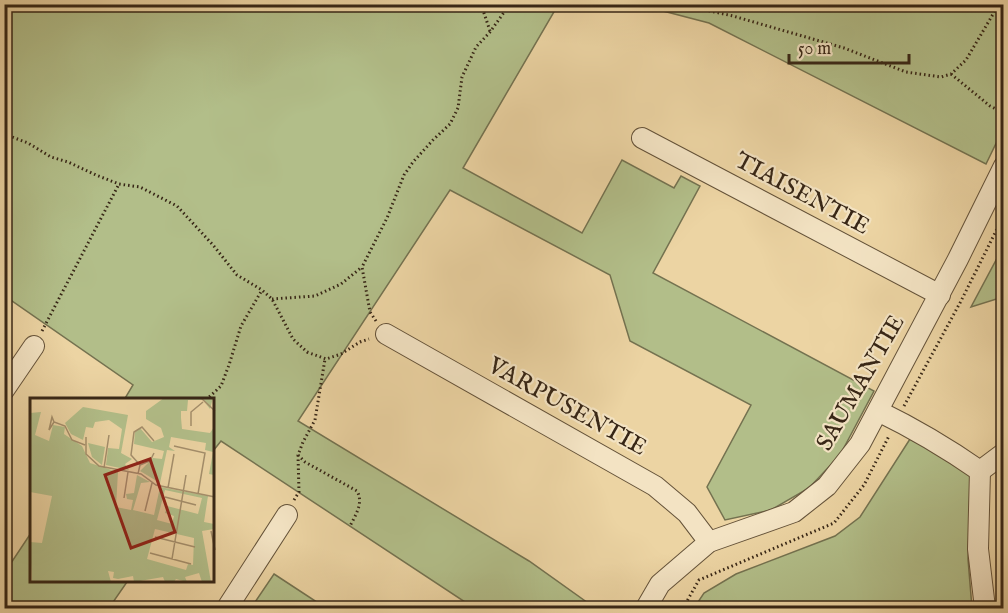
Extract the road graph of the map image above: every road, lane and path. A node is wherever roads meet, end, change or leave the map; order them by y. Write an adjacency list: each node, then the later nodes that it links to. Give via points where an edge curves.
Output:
1 (481, 4): 5 (path)
2 (510, 4): 5 (path)
3 (678, 4): 6 (path, via 733,15 844,48 906,72 941,77)
4 (999, 4): 6 (path, via 966,60)
5 (490, 32): 13 (path, via 476,47 462,76 458,108 450,124 404,175)
6 (951, 74): 7 (path)
7 (1004, 113)
8 (4, 134): 11 (path)
9 (642, 138): 15 (street, TIAISENTIE)
10 (1004, 166): 15 (street, SAUMANTIE)
11 (119, 184): 14 (path, via 140,187 177,206 237,275); 19 (path)
12 (1004, 215): 17 (path)
13 (362, 267): 16 (path, via 341,284 315,296); 18 (path, via 370,312)
14 (262, 290): 16 (path); 22 (path, via 241,326 221,386)
15 (939, 295): 23 (street, SAUMANTIE)
16 (272, 299): 20 (path, via 293,339 307,352)
17 (961, 301)
18 (386, 334): 20 (path); 29 (street, VARPUSENTIE, via 655,486 687,513)
19 (34, 346): 21 (street)
20 (326, 359): 25 (path, via 315,420)
21 (4, 390)
22 (209, 398)
23 (878, 411): 26 (street, via 952,451); 29 (street, SAUMANTIE, via 860,444 827,486 794,512)
24 (1004, 453): 26 (street)
25 (298, 455): 27 (path, via 298,492); 28 (path, via 357,491 360,501)
26 (980, 471): 34 (street, via 978,549)
27 (286, 515): 31 (street)
28 (350, 526)
29 (709, 542): 32 (street, SAUMANTIE, via 660,584)
30 (686, 603): 33 (path)
31 (227, 609)
32 (646, 609)
33 (697, 609)
34 (985, 609)

